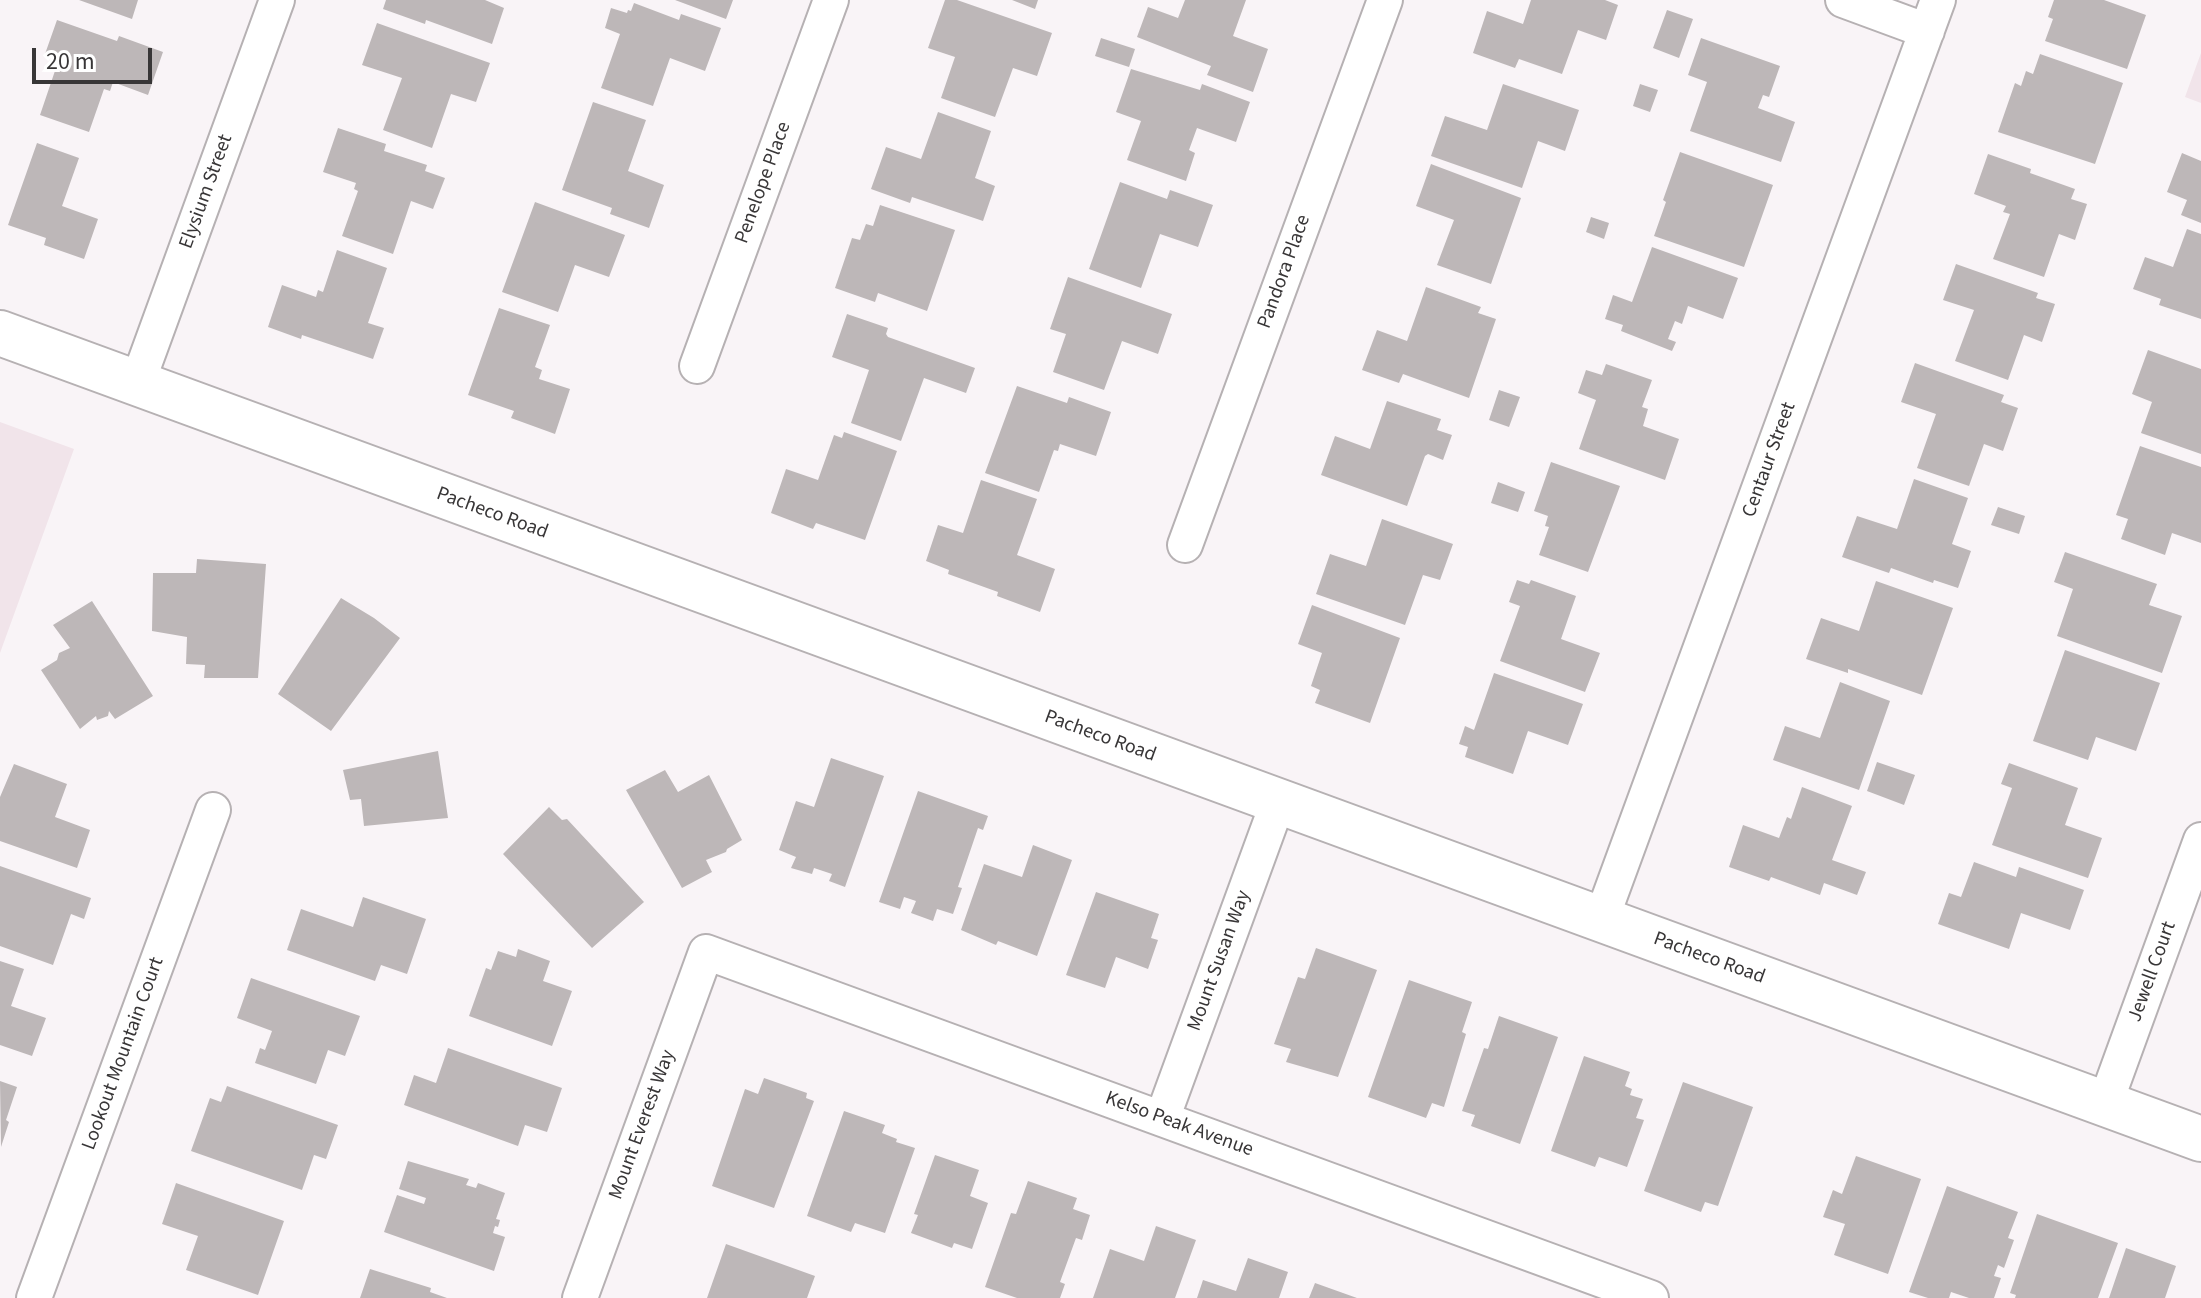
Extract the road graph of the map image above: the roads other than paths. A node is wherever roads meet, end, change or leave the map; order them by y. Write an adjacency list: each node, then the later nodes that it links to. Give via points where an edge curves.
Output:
1 (277, 0): 8 (street, Elysium Street)
2 (831, 0): 7 (street, Penelope Place)
3 (1385, 0): 9 (street, Pandora Place)
4 (1843, 0): 5 (street)
5 (1932, 15): 13 (street, Centaur Street)
6 (0, 333): 8 (street, Pacheco Road)
7 (697, 366)
8 (137, 384): 10 (street, Pacheco Road)
9 (1185, 545)
10 (1278, 802): 13 (street, Pacheco Road); 16 (street, Mount Susan Way)
11 (213, 810): 18 (street, Lookout Mountain Court)
12 (2201, 840): 15 (street, Jewell Court)
13 (1601, 920): 15 (street, Pacheco Road)
14 (706, 952): 16 (street, Kelso Peak Avenue); 19 (street, Mount Everest Way)
15 (2105, 1104): 17 (street, Pacheco Road)
16 (1162, 1119): 20 (street, Kelso Peak Avenue)
17 (2201, 1139)
18 (34, 1298)
19 (580, 1298)
20 (1651, 1298)

